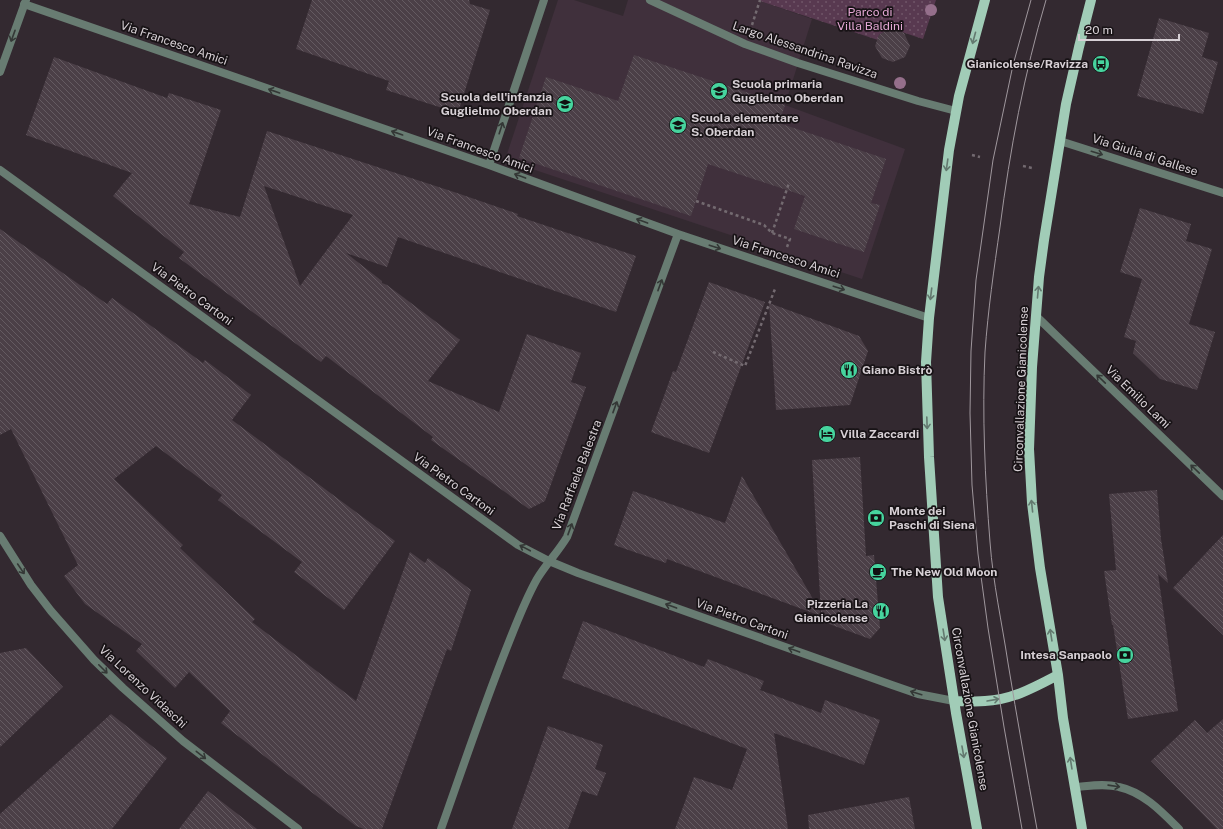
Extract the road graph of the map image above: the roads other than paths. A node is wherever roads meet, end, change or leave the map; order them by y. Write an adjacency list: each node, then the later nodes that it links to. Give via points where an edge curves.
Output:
1 (544, 0): 9 (street, one-way to 1)
2 (650, 0): 7 (street, Largo Alessandrina Ravizza, via 745,44 798,63)
3 (985, 0): 7 (main road, Circonvallazione Gianicolense, one-way to 7)
4 (1091, 0): 8 (main road, Circonvallazione Gianicolense, via 1072,76)
5 (25, 2): 6 (street, one-way to 6); 9 (street, Via Francesco Amici, one-way to 5)
6 (0, 72)
7 (956, 111): 14 (main road, Circonvallazione Gianicolense, one-way to 14)
8 (1060, 141): 11 (street, Via Giulia di Gallese, one-way to 11); 13 (main road, Circonvallazione Gianicolense, one-way to 8, via 1044,240)
9 (489, 165): 12 (street, Via Francesco Amici, one-way to 9)
10 (0, 170): 17 (street, Via Pietro Cartoni, one-way to 10, via 518,545)
11 (1223, 193)
12 (678, 234): 14 (street, Via Francesco Amici, one-way to 14); 17 (street, Via Raffaele Balestra, one-way to 12, via 567,537)
13 (1036, 316): 15 (street, Via Emilio Lami, one-way to 13); 18 (main road, Circonvallazione Gianicolense, one-way to 13, via 1040,568 1030,484 1029,450)
14 (929, 318): 19 (main road, Circonvallazione Gianicolense, one-way to 19, via 926,362 932,520 938,597)
15 (1223, 496)
16 (0, 536): 21 (street, Via Lorenzo Vidaschi, one-way to 21, via 51,611 111,677 183,741)
17 (549, 561): 19 (street, Via Pietro Cartoni, one-way to 17, via 918,694); 22 (street, Via Raffaele Balestra, via 521,612 493,681)
18 (1058, 675): 19 (main road, one-way to 18, via 987,701 1014,696); 20 (main road, Circonvallazione Gianicolense, one-way to 18)
19 (954, 701): 23 (main road, Circonvallazione Gianicolense, one-way to 23)
20 (1075, 787): 24 (main road, Circonvallazione Gianicolense); 25 (street, one-way to 25, via 1120,787 1141,796)
21 (298, 829)
22 (441, 829)
23 (977, 829)
24 (1082, 829)
25 (1179, 829)

